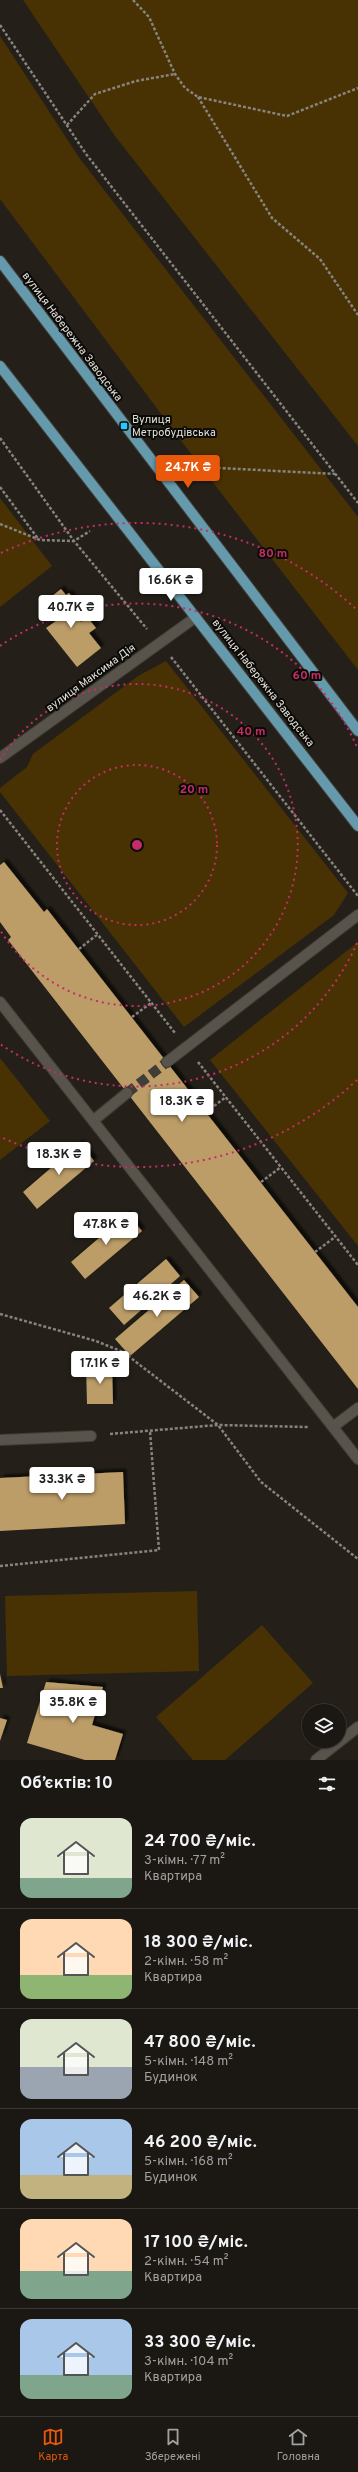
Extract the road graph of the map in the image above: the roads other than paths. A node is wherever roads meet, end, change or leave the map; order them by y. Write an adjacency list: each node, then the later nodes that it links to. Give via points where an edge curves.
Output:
1 (0, 261): 4 (main road, вулиця Набережна Заводська)
2 (0, 366): 3 (main road, вулиця Набережна Заводська)
3 (196, 617): 5 (street, вулиця Максима Дія); 6 (main road, вулиця Набережна Заводська)
4 (358, 731)
5 (0, 758)
6 (358, 826)
7 (358, 915): 9 (street)
8 (0, 1002): 11 (street)
9 (167, 1062)
10 (127, 1093): 11 (street)
11 (94, 1120): 13 (street)
12 (358, 1408): 13 (street)
13 (334, 1427): 16 (street)
14 (91, 1436): 15 (street)
15 (0, 1440)
16 (358, 1459)
17 (358, 1726): 18 (street)
18 (316, 1760)

